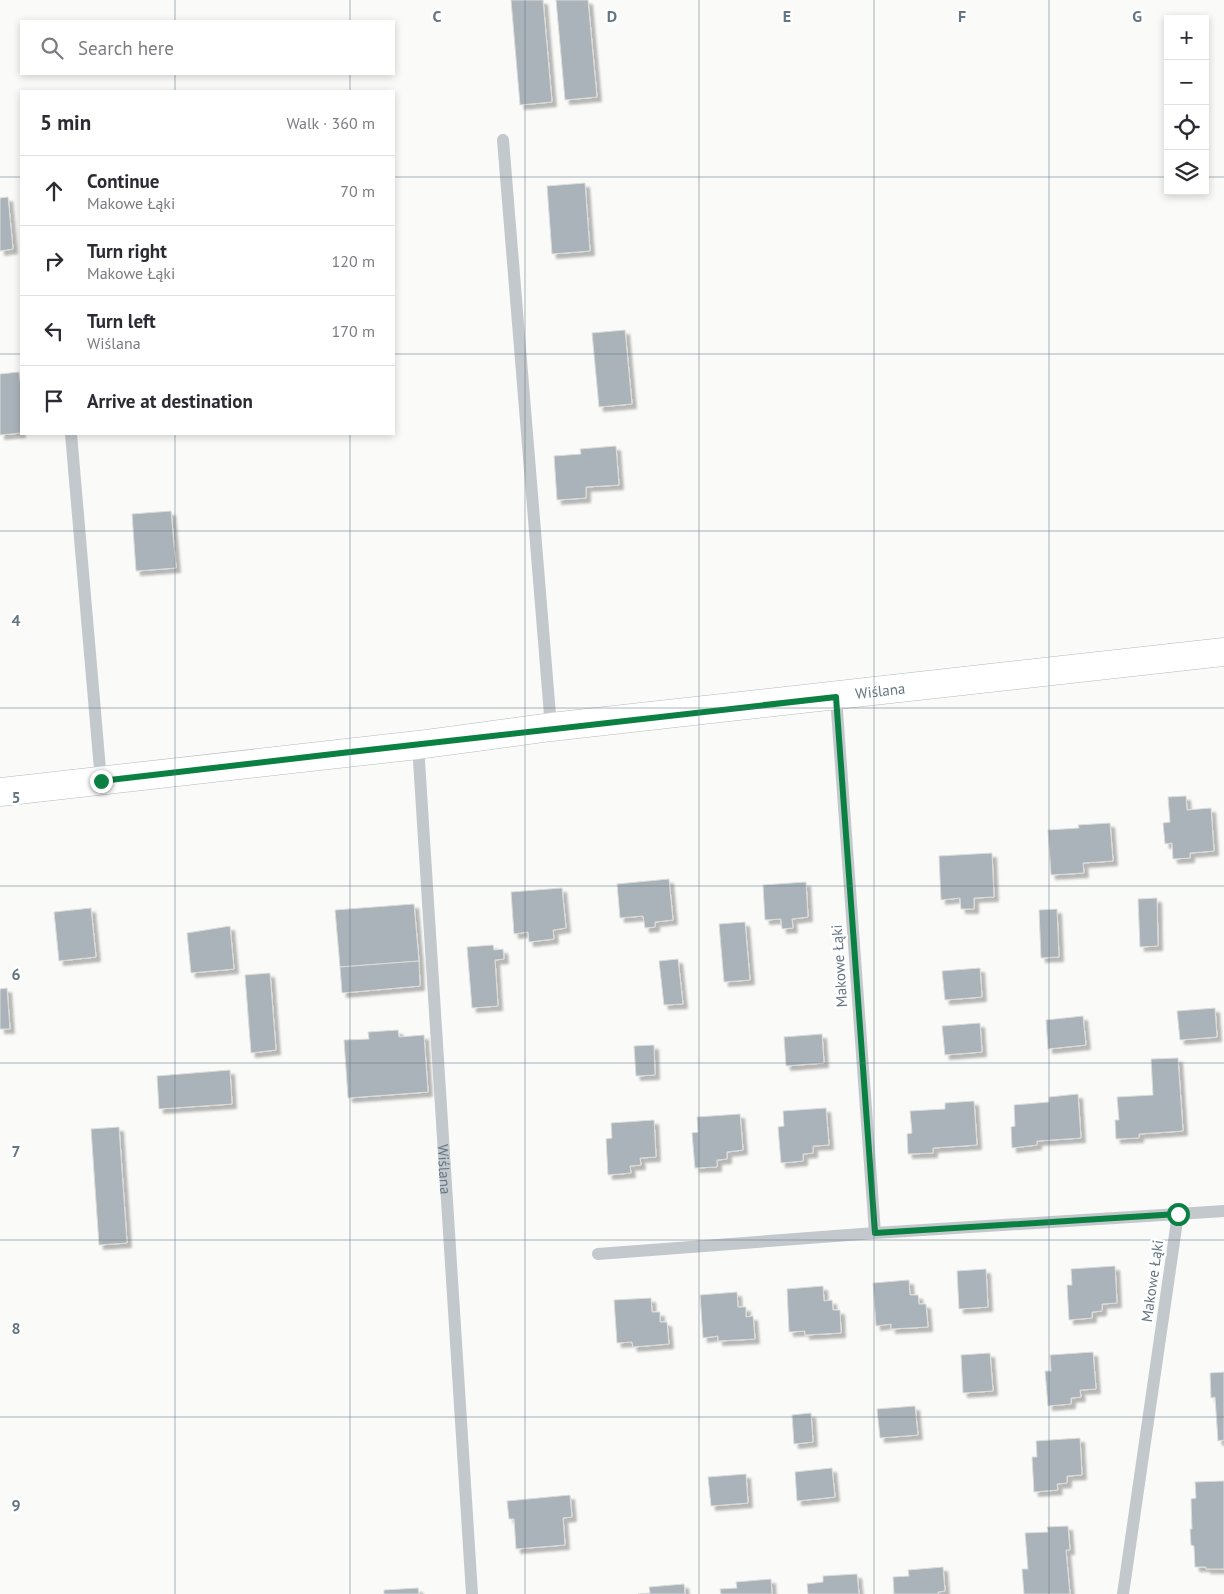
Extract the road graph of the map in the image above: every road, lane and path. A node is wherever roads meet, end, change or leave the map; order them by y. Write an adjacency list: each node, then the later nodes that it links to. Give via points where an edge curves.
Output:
1 (503, 140): 5 (lane)
2 (72, 435): 7 (lane)
3 (1224, 652): 4 (main road, Wiślana)
4 (836, 697): 5 (main road, Wiślana); 11 (lane, Makowe Łąki)
5 (551, 727): 6 (main road, Wiślana)
6 (418, 744): 7 (main road, Wiślana); 13 (lane, Wiślana)
7 (101, 781): 8 (main road, Wiślana)
8 (0, 792)
9 (1224, 1211): 10 (lane)
10 (1178, 1214): 11 (lane); 14 (lane, Makowe Łąki)
11 (875, 1233): 12 (lane)
12 (598, 1254)
13 (472, 1594)
14 (1123, 1594)

